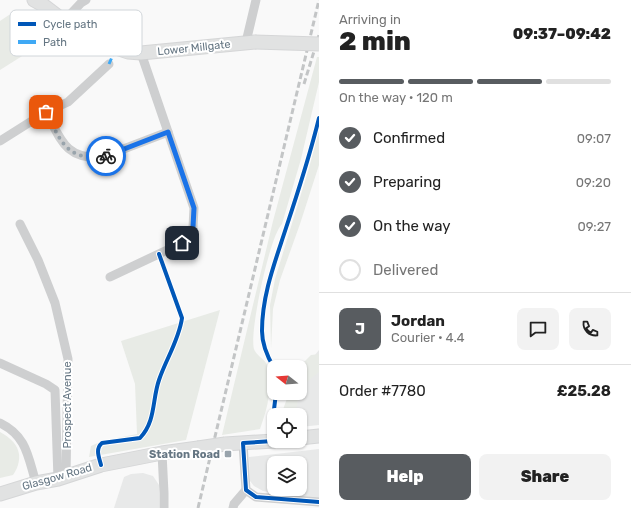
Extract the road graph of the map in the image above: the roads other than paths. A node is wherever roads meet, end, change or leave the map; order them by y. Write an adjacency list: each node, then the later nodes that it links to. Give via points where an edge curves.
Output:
1 (34, 0): 4 (main road, Lower Millgate)
2 (86, 0): 5 (street)
3 (256, 0): 6 (street)
4 (50, 10)
5 (74, 10)
6 (250, 42): 7 (main road, Lower Millgate, bridge); 8 (main road, Lower Millgate)
7 (319, 44)
8 (142, 53)
9 (142, 56): 12 (street)
10 (109, 64): 11 (street, via 68,102)
11 (46, 112): 12 (street, via 70,151 91,158 100,158); 13 (street)
12 (168, 132): 15 (street, via 194,208 193,227 182,243)
13 (0, 141)
14 (20, 224): 23 (street, Prospect Avenue, via 55,303 68,359)
15 (110, 277)
16 (0, 363): 23 (street, via 56,390)
17 (0, 423): 24 (street, via 11,429 24,442)
18 (319, 436): 19 (main road)
19 (307, 437)
20 (267, 441): 21 (main road, Glasgow Road)
21 (243, 443): 22 (main road, Glasgow Road, bridge); 25 (street)
22 (162, 453): 23 (main road, Glasgow Road, via 101,465); 28 (street)
23 (62, 478): 24 (main road, Glasgow Road)
24 (36, 483): 26 (main road, Glasgow Road)
25 (246, 490): 27 (street, via 256,497); 29 (street)
26 (0, 494)
27 (319, 502)
28 (164, 508)
29 (233, 508)

